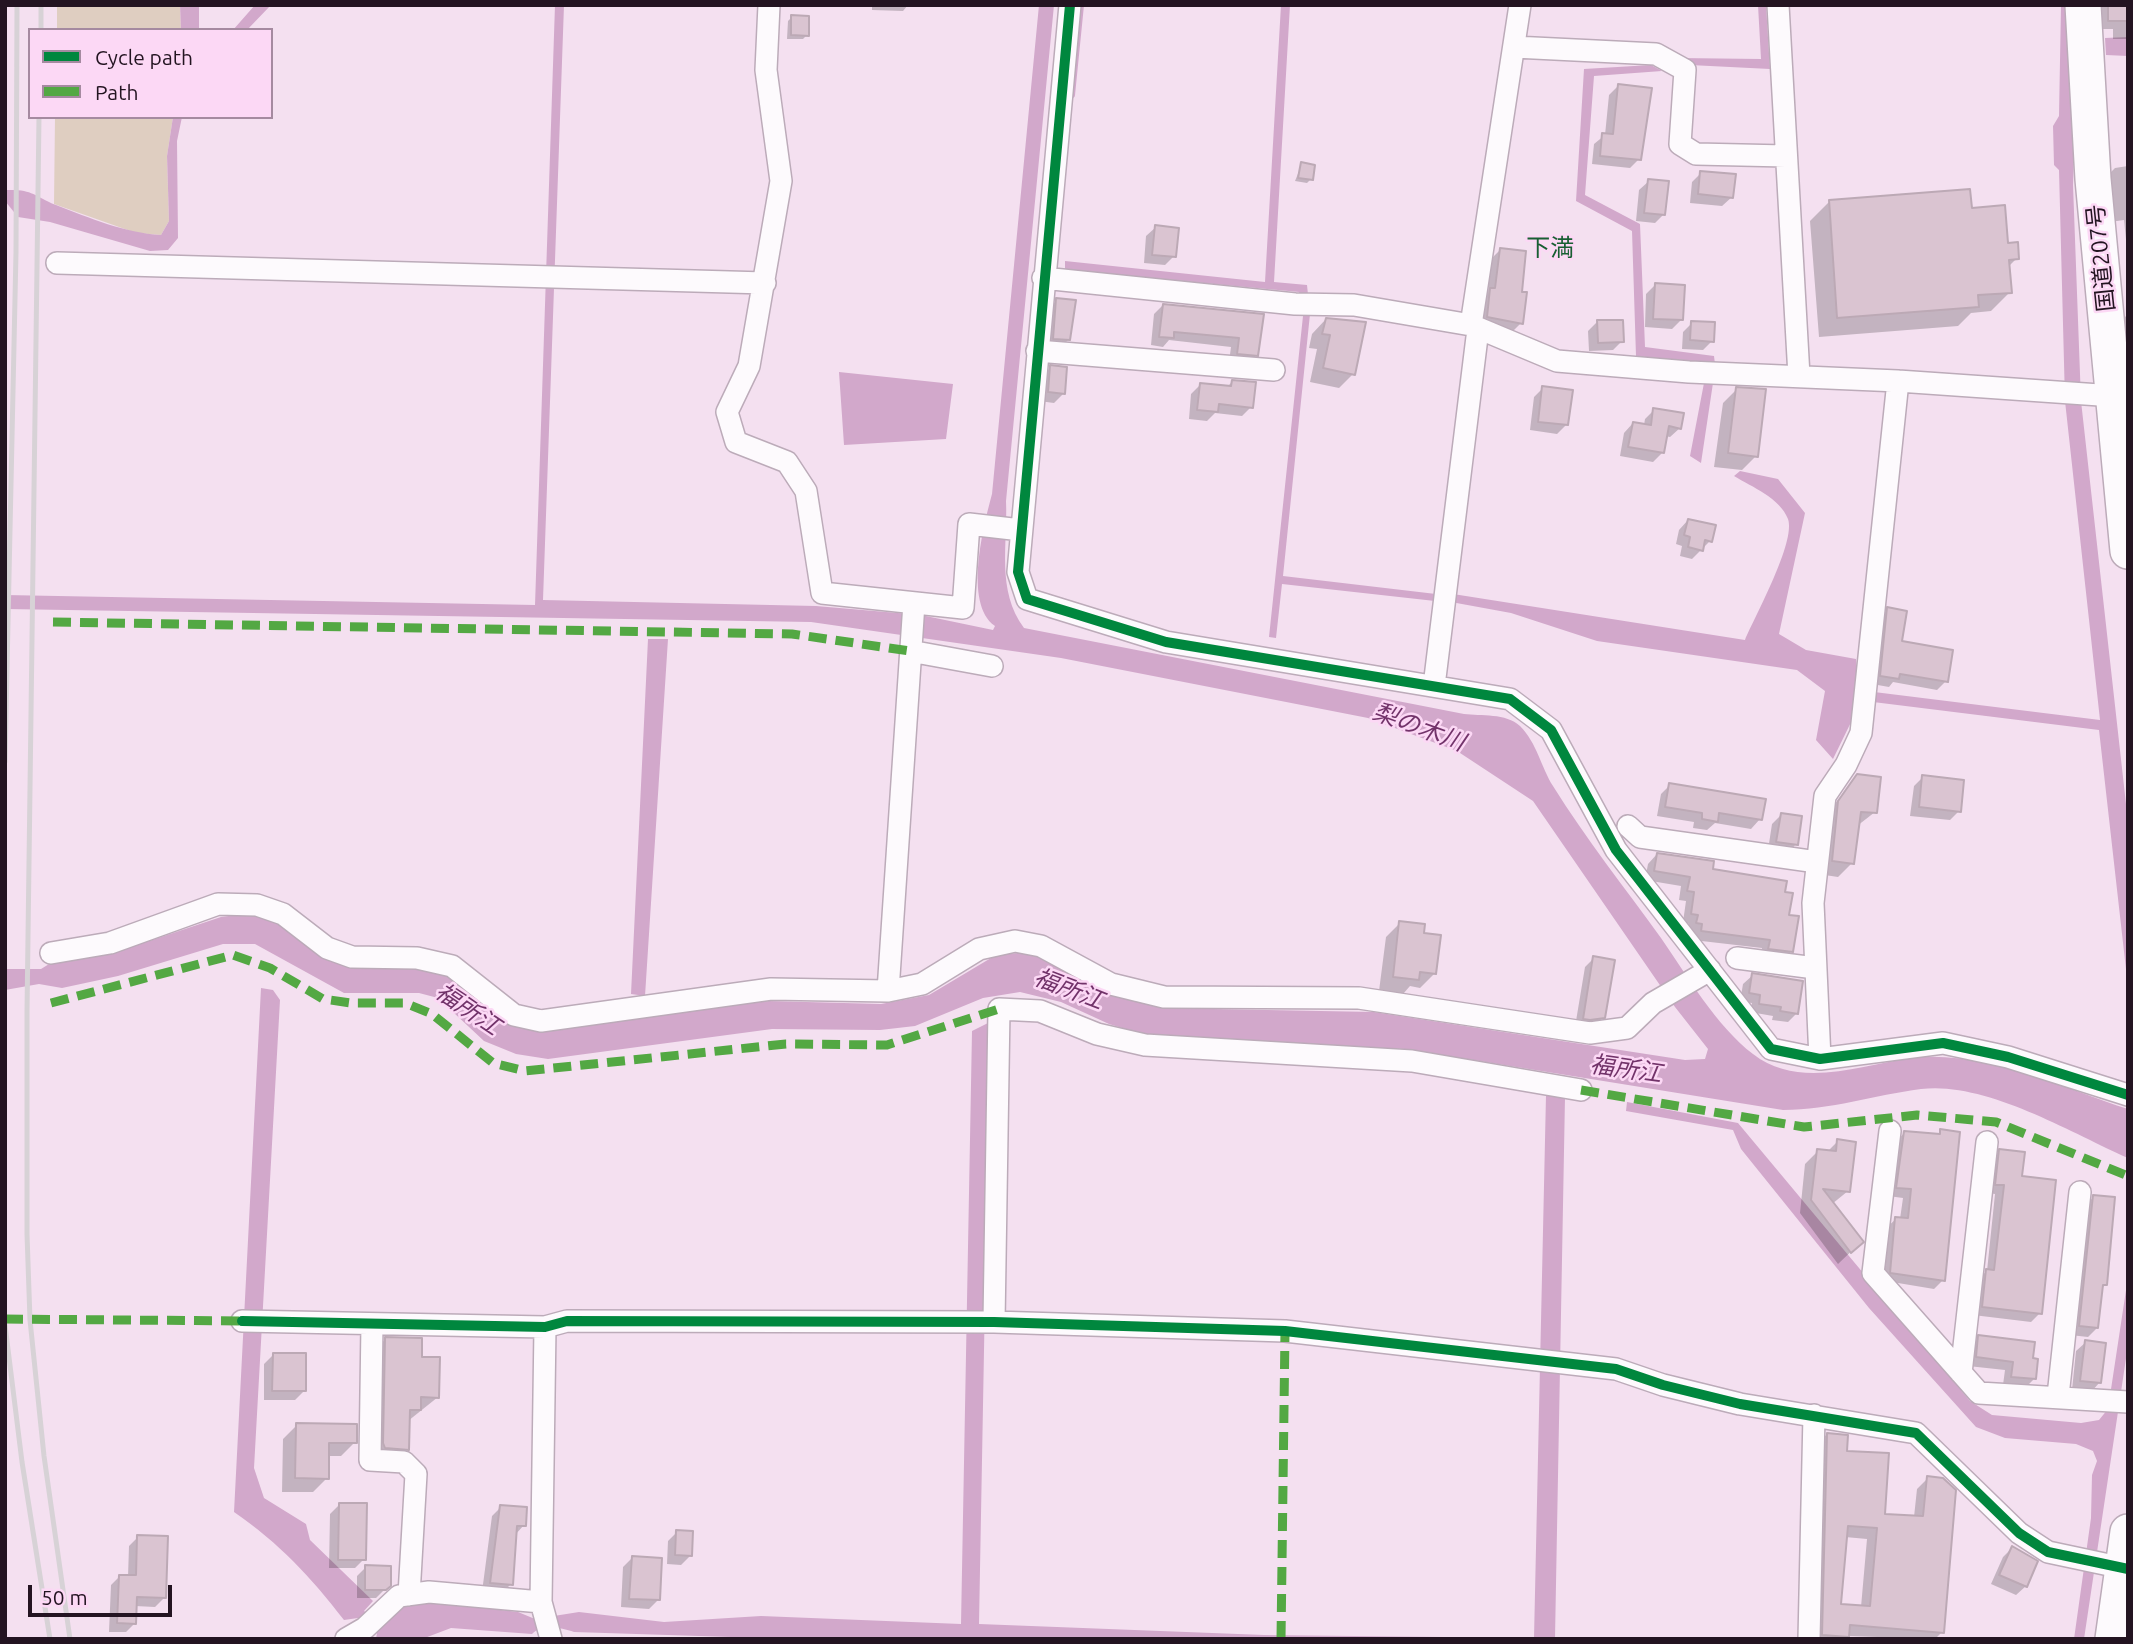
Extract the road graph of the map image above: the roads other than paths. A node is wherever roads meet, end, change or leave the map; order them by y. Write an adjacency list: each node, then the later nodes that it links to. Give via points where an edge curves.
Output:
1 (769, 5): 10 (street, via 766,70 781,181)
2 (1070, 5): 9 (street)
3 (1520, 5): 6 (street)
4 (1778, 5): 7 (street)
5 (2083, 5): 16 (highway, 国道207号)
6 (1514, 47): 7 (street, via 1656,54 1685,70 1680,144 1696,154); 11 (street)
7 (1786, 156): 14 (street)
8 (57, 263): 10 (street)
9 (1043, 278): 11 (street, via 1354,305); 12 (street)
10 (765, 283): 19 (street, via 749,366 727,412 737,442 787,462 806,491 822,593)
11 (1477, 328): 14 (street, via 1557,361); 22 (street)
12 (1037, 351): 13 (street); 17 (street)
13 (1274, 370)
14 (1799, 376): 15 (street)
15 (1898, 381): 16 (street); 24 (street, via 1861,733 1825,796)
16 (2111, 395): 18 (highway, 国道207号)
17 (1021, 530): 19 (street, via 969,524 963,608); 22 (street, via 1018,572 1027,599 1166,642)
18 (2128, 551)
19 (914, 603): 20 (street)
20 (910, 651): 21 (street); 29 (street)
21 (992, 666)
22 (1434, 686): 28 (street, via 1510,699 1551,730 1616,850)
23 (1628, 826): 24 (street, via 1640,836)
24 (1817, 862): 27 (street, via 1812,903)
25 (51, 953): 29 (street, via 110,943 218,904 257,905 283,914 327,948 352,957 417,958 453,967 514,1015 541,1021 771,989)
26 (1737, 958): 27 (street)
27 (1815, 968): 30 (street)
28 (1710, 970): 29 (street, via 1653,1003 1627,1028 1590,1033 1359,998 1164,997 1111,984 1041,946 1015,941 979,949 922,984); 30 (street, via 1771,1049)
29 (888, 991)
30 (1820, 1059): 32 (street, via 1942,1042 2008,1057)
31 (1581, 1090): 37 (street, via 1412,1062 1145,1045 1097,1034 1040,1011 999,1009)
32 (2128, 1095)
33 (1890, 1131): 40 (street, via 1873,1273)
34 (1986, 1142): 40 (street)
35 (2080, 1192): 41 (street)
36 (242, 1321): 38 (street)
37 (994, 1322): 39 (street, via 567,1321); 43 (street, via 1285,1331 1616,1369 1740,1404)
38 (372, 1324): 39 (street); 46 (street, via 370,1460 404,1462 416,1474)
39 (545, 1327): 47 (street)
40 (1961, 1373): 41 (street, via 1979,1393)
41 (2058, 1396): 42 (street)
42 (2119, 1401)
43 (1814, 1415): 45 (street, via 1916,1433 2019,1533 2048,1552); 50 (street)
44 (2128, 1532): 45 (highway)
45 (2118, 1568): 51 (highway)
46 (409, 1595): 47 (street, via 429,1592); 48 (street, via 399,1596)
47 (542, 1606): 49 (street)
48 (363, 1628)
49 (551, 1638)
50 (1809, 1639)
51 (2113, 1639)

